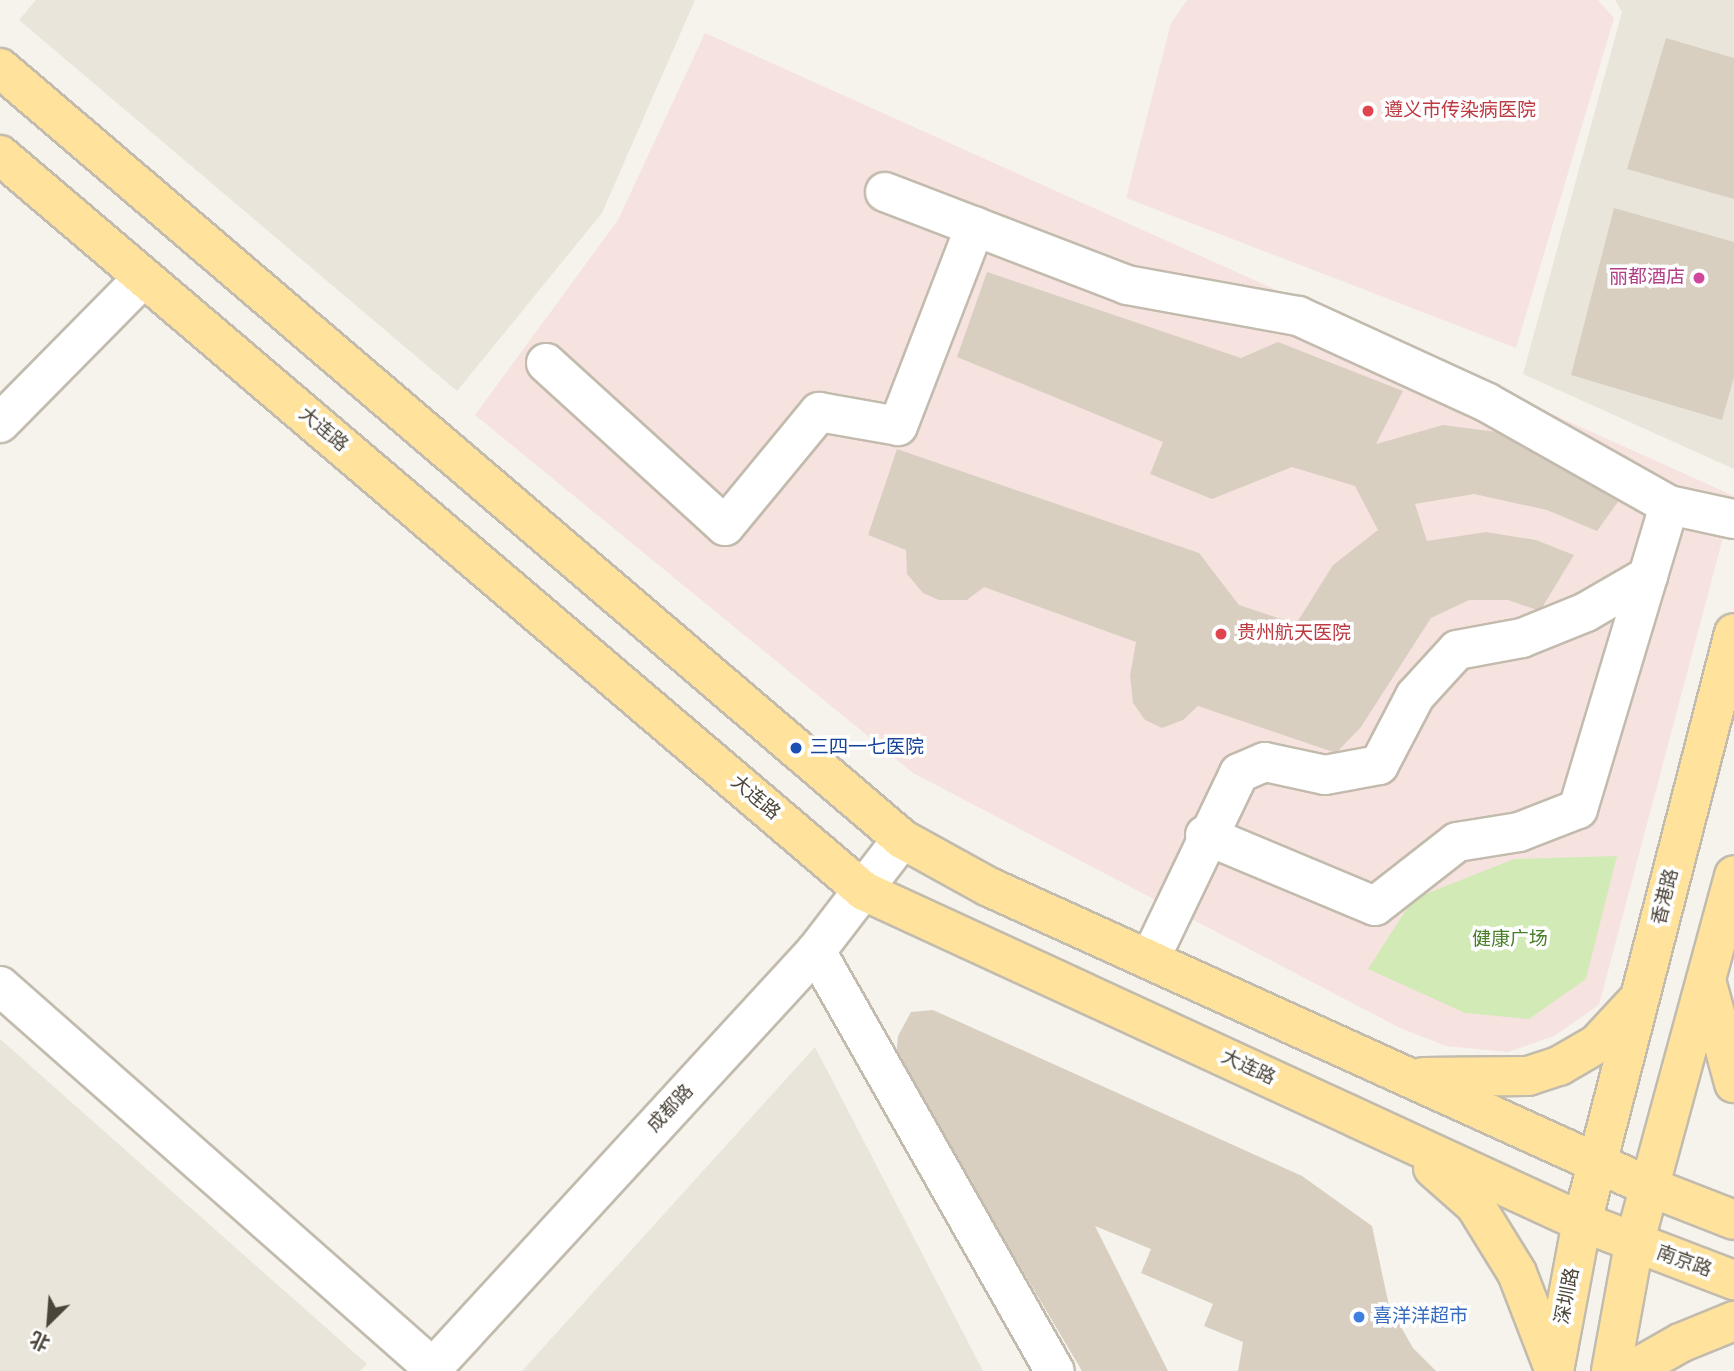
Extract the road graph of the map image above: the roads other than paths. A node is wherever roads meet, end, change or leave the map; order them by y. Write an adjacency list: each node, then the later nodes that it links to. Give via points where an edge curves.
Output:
1 (0, 68): 13 (main road)
2 (0, 155): 5 (main road, 大连路)
3 (885, 192): 4 (street)
4 (975, 226): 6 (street, via 898,426 819,412 725,526); 8 (street, via 1127,285 1298,316 1486,402)
5 (144, 278): 7 (street); 15 (main road, 大连路)
6 (546, 363)
7 (0, 423)
8 (1669, 505): 9 (street); 10 (street)
9 (1734, 519)
10 (1648, 576): 12 (street, via 1586,612 1522,638 1457,650 1415,696 1379,765 1325,775 1265,762 1239,773); 12 (street, via 1578,809 1519,832 1458,842 1375,906)
11 (1734, 633): 20 (main road, 香港路)
12 (1205, 835): 17 (street)
13 (902, 839): 15 (street, 成都路); 17 (main road, via 989,887)
14 (1734, 875): 18 (main road)
15 (864, 891): 16 (street, 成都路); 23 (main road, 大连路)
16 (816, 951): 31 (street, 成都路); 33 (street)
17 (1150, 960): 21 (main road)
18 (1706, 979): 22 (main road); 25 (main road)
19 (0, 986): 31 (street)
20 (1641, 997): 21 (main road, via 1597,1044 1559,1066 1528,1076); 24 (main road, 香港路)
21 (1411, 1077): 24 (main road)
22 (1734, 1083)
23 (1401, 1140): 27 (main road, 大连路); 32 (main road, via 1475,1205 1517,1273)
24 (1599, 1162): 25 (main road); 27 (main road, 深圳路)
25 (1650, 1187): 26 (main road); 28 (main road)
26 (1734, 1220)
27 (1583, 1222): 28 (main road, 大连路); 32 (main road, 深圳路)
28 (1634, 1244): 29 (main road, 南京路); 34 (main road)
29 (1734, 1280)
30 (1734, 1321): 35 (main road, via 1680,1343 1645,1363)
31 (431, 1369)
32 (1554, 1370)
33 (1055, 1371)
34 (1611, 1371)
35 (1641, 1371)

